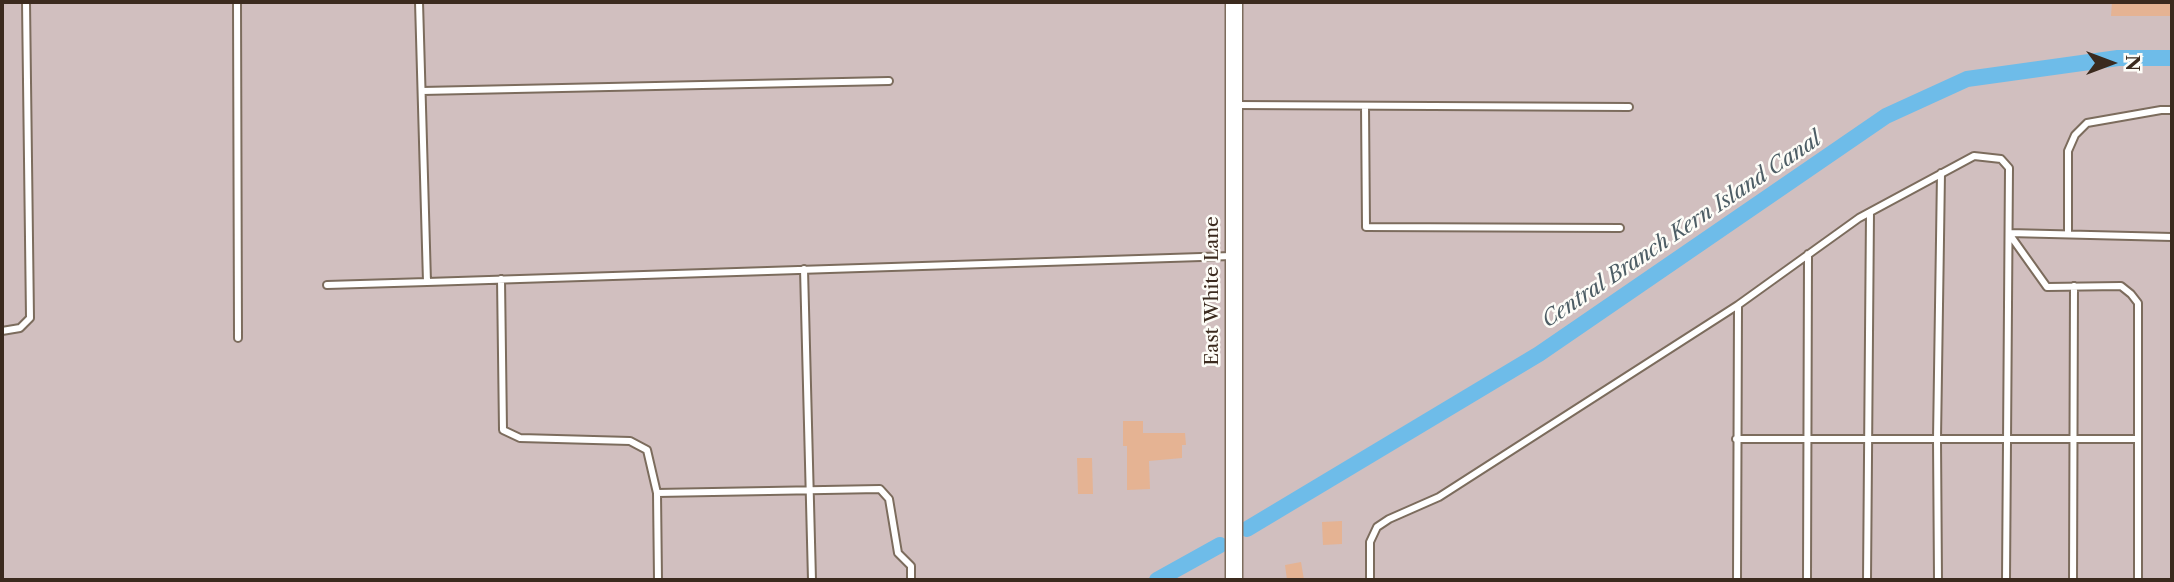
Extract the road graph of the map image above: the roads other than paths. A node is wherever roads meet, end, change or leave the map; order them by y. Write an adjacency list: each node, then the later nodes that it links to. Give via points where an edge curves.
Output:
1 (26, 2): 25 (lane, via 30,318 20,328)
2 (237, 2): 26 (lane)
3 (419, 2): 6 (lane)
4 (1234, 2): 7 (street, East White Lane)
5 (889, 81): 6 (lane)
6 (422, 91): 21 (lane)
7 (1234, 105): 8 (lane); 18 (street, East White Lane)
8 (1365, 106): 9 (lane); 13 (lane, via 1366,227)
9 (1629, 107)
10 (2172, 110): 15 (lane, via 2087,123 2075,135 2068,151)
11 (1941, 173): 12 (lane); 14 (lane, via 1974,156 2001,159 2009,168); 30 (lane)
12 (1870, 212): 17 (lane); 29 (lane)
13 (1620, 228)
14 (2009, 233): 15 (lane); 23 (lane, via 2047,287); 31 (lane)
15 (2068, 234): 16 (lane)
16 (2172, 237)
17 (1808, 254): 24 (lane); 28 (lane)
18 (1234, 256): 19 (lane); 39 (street, East White Lane)
19 (804, 269): 20 (lane); 34 (lane)
20 (500, 279): 21 (lane); 35 (lane, via 503,430 520,438 630,441 647,450)
21 (427, 282): 22 (lane)
22 (327, 285)
23 (2074, 286): 32 (lane); 33 (lane, via 2121,286 2138,303)
24 (1738, 305): 27 (lane); 40 (lane, via 1439,497 1377,527 1370,542)
25 (2, 331)
26 (238, 338)
27 (1736, 439): 28 (lane); 41 (lane)
28 (1807, 439): 29 (lane); 42 (lane)
29 (1868, 439): 30 (lane); 43 (lane)
30 (1937, 439): 31 (lane); 44 (lane)
31 (2006, 439): 32 (lane); 45 (lane)
32 (2073, 439): 33 (lane); 46 (lane)
33 (2138, 439): 47 (lane)
34 (809, 491): 35 (lane); 37 (lane); 38 (lane, via 880,489 889,499 898,553 911,566)
35 (657, 493): 36 (lane)
36 (658, 580)
37 (812, 580)
38 (911, 580)
39 (1234, 580)
40 (1370, 580)
41 (1737, 580)
42 (1807, 580)
43 (1867, 580)
44 (1938, 580)
45 (2006, 580)
46 (2073, 580)
47 (2138, 580)

